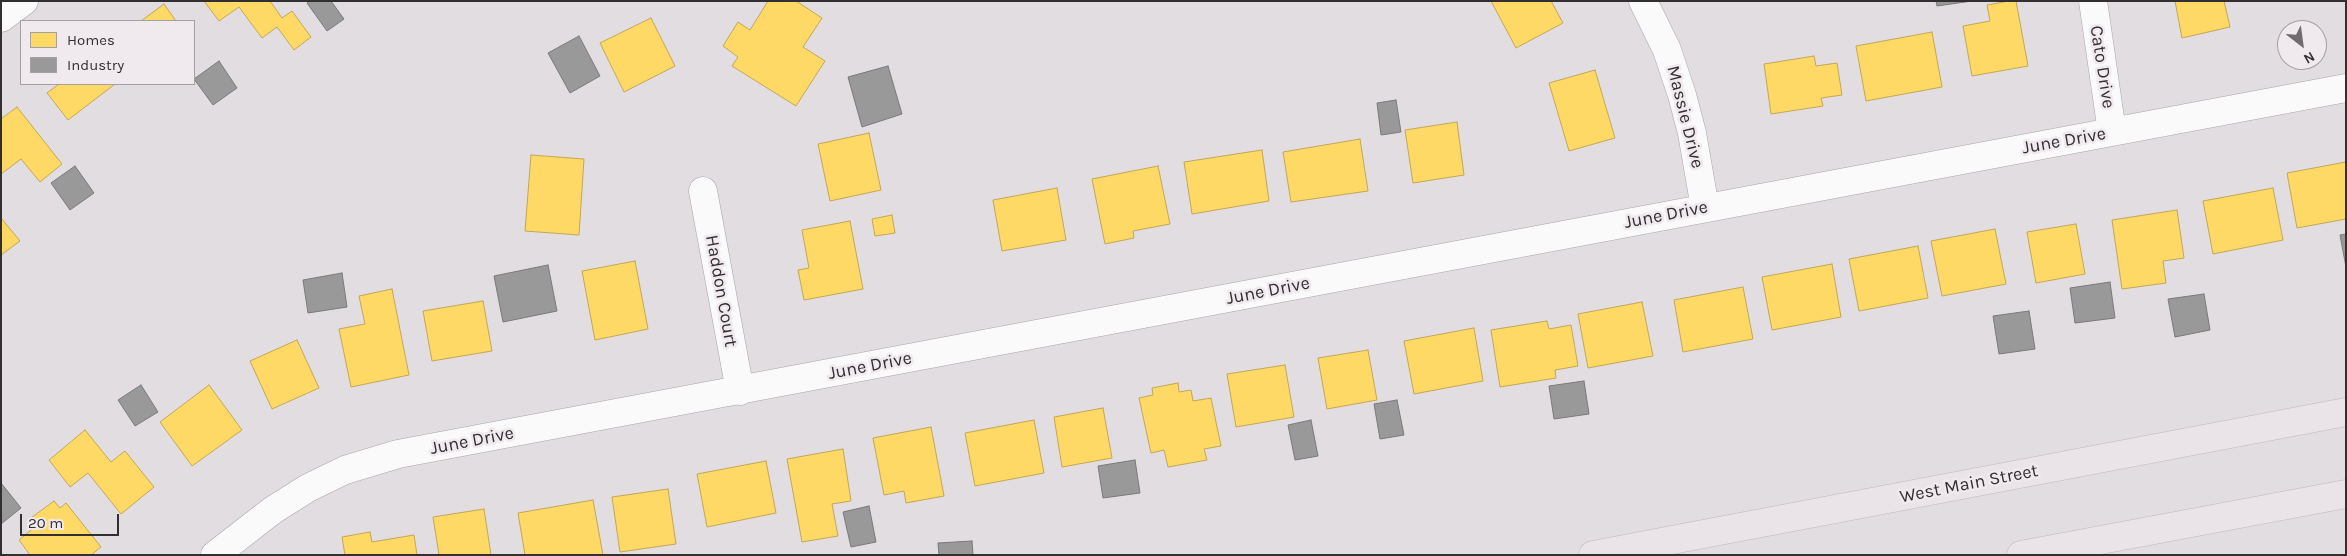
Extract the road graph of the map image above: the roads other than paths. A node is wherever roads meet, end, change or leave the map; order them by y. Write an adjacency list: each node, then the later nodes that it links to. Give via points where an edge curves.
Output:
1 (24, 1): 4 (street)
2 (1643, 1): 8 (street, Massie Drive, via 1667,50 1682,95)
3 (2093, 1): 6 (street, Cato Drive)
4 (1, 18)
5 (2346, 88): 6 (street, June Drive)
6 (2112, 132): 8 (street, June Drive)
7 (703, 190): 9 (street, Haddon Court)
8 (1705, 208): 9 (street, June Drive)
9 (740, 391): 12 (street, June Drive, via 398,454 345,470 273,510)
10 (2346, 412): 13 (main road, West Main Street)
11 (2346, 494): 14 (main road)
12 (215, 555)
13 (1592, 555)
14 (2021, 555)

